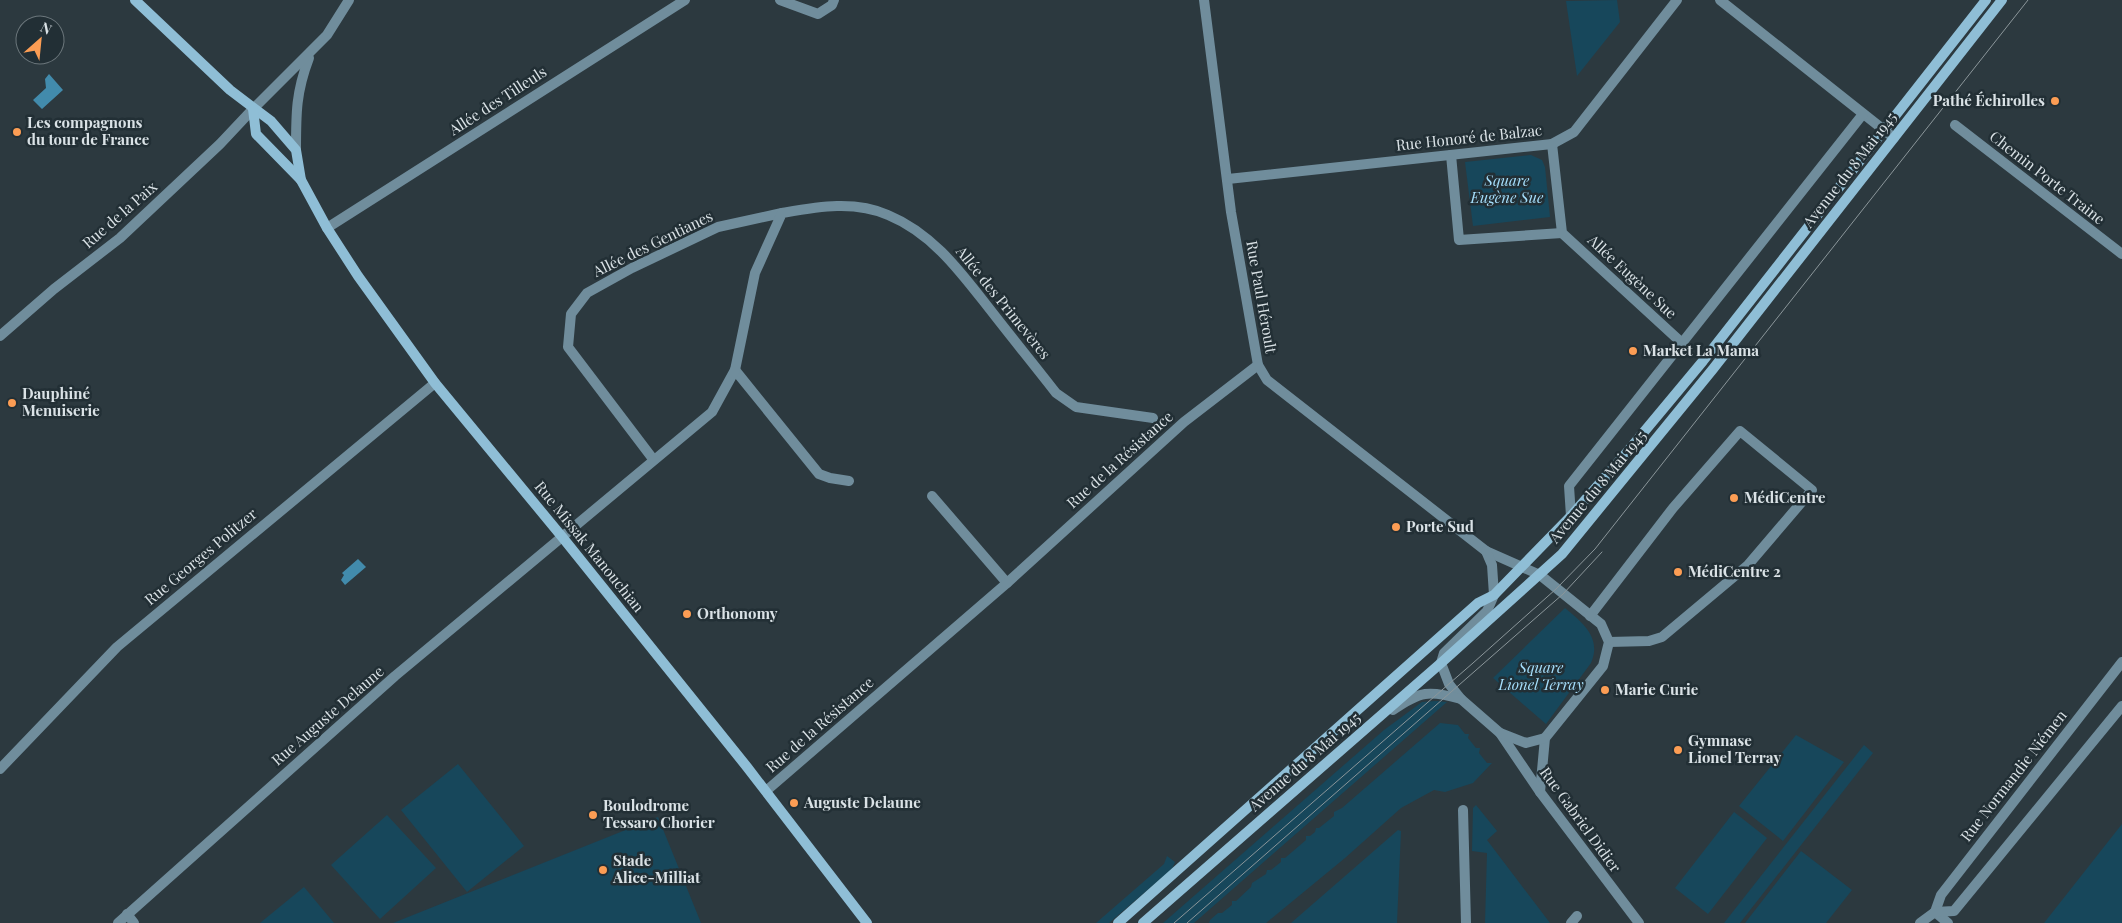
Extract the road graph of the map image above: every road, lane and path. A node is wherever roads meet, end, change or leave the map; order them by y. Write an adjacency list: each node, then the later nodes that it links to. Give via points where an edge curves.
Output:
1 (135, 0): 12 (main road)
2 (349, 0): 11 (street, Rue de la Paix, via 327,35)
3 (685, 0): 23 (street, Allée des Tilleuls)
4 (780, 0): 5 (street, via 818,14 832,6)
5 (834, 0)
6 (1204, 0): 20 (street, Rue Paul Héroult)
7 (1678, 0): 17 (street, Rue Honoré de Balzac, via 1574,132)
8 (1720, 0): 13 (street)
9 (1986, 0): 15 (main road, Avenue du 8 Mai 1945)
10 (2002, 0): 16 (main road, Avenue du 8 Mai 1945)
11 (311, 53): 12 (street, Rue de la Paix); 18 (street, via 296,104)
12 (253, 108): 18 (main road, via 271,121); 21 (main road, Rue Missak Manouchian, via 256,134); 26 (street, Rue de la Paix, via 220,144 120,238)
13 (1863, 114): 15 (street); 27 (street, Avenue du 8 Mai 1945)
14 (1955, 125): 25 (street, Chemin Porte Traine)
15 (1884, 129): 16 (street); 35 (main road, Avenue du 8 Mai 1945, via 1703,361)
16 (1894, 138): 39 (main road, Avenue du 8 Mai 1945, via 1644,456 1562,554)
17 (1552, 144): 19 (street, Rue Honoré de Balzac); 24 (street)
18 (296, 150): 21 (main road, Rue Missak Manouchian)
19 (1450, 155): 20 (street, Rue Honoré de Balzac); 24 (street, via 1459,240)
20 (1228, 179): 28 (street, Rue Paul Héroult)
21 (301, 180): 23 (main road, Rue Missak Manouchian)
22 (782, 213): 29 (street, via 755,273); 31 (street, Allée des Primevères, via 824,205 858,208 886,214 917,230 948,257 1056,393 1076,407); 32 (street, Allée des Gentianes, via 718,227 632,268 588,293 571,314 568,347)
23 (328, 228): 30 (main road, Rue Missak Manouchian, via 358,276)
24 (1562, 233): 27 (street, Allée Eugène Sue)
25 (2122, 254)
26 (0, 336)
27 (1682, 343): 35 (street, Avenue du 8 Mai 1945, via 1569,486)
28 (1258, 365): 37 (street, Rue Paul Héroult, via 1267,380); 40 (street, Rue de la Résistance, via 1184,422)
29 (735, 370): 32 (street, via 712,412); 33 (street, via 819,474)
30 (435, 383): 36 (main road, Rue Missak Manouchian); 51 (street, Rue Georges Politzer, via 117,647)
31 (1153, 418)
32 (654, 459): 36 (street)
33 (849, 481)
34 (932, 496): 40 (street)
35 (1571, 516): 38 (main road, Avenue du 8 Mai 1945)
36 (563, 538): 52 (main road, Rue Missak Manouchian); 56 (street, Rue Auguste Delaune, via 395,676)
37 (1486, 551): 38 (street, Rue Paul Héroult); 41 (street, via 1492,565)
38 (1521, 567): 39 (street, Rue Paul Héroult); 41 (main road, Avenue du 8 Mai 1945)
39 (1540, 575): 42 (street); 45 (main road, Avenue du 8 Mai 1945)
40 (1007, 583): 52 (street, Rue de la Résistance)
41 (1494, 596): 45 (street, via 1487,611 1444,652); 60 (main road, Avenue du 8 Mai 1945, via 1478,603)
42 (1590, 616): 43 (street, via 1601,624); 43 (street, via 1673,508 1740,431 1812,490 1748,565 1662,637 1650,641)
43 (1609, 642): 50 (street, via 1603,666)
44 (2122, 662): 55 (street, Rue Normandie Niémen, via 1941,895)
45 (1441, 663): 46 (street, via 1449,684); 48 (main road, Avenue du 8 Mai 1945)
46 (1461, 699): 48 (street, via 1429,693 1413,696); 49 (street)
47 (2122, 706): 55 (street, Rue Normandie Niémen, via 1954,911)
48 (1371, 725): 61 (main road, Avenue du 8 Mai 1945)
49 (1500, 733): 50 (street, via 1526,743); 53 (street, Rue Gabriel Didier)
50 (1546, 738): 53 (street)
51 (0, 769)
52 (766, 791): 59 (main road, Rue Missak Manouchian)
53 (1540, 792): 63 (street, Rue Gabriel Didier)
54 (1463, 810): 62 (street)
55 (1935, 912): 64 (street, Rue Normandie Niémen); 65 (street)
56 (127, 914): 57 (street, Rue Auguste Delaune); 58 (street)
57 (118, 923)
58 (134, 923)
59 (867, 923)
60 (1118, 923)
61 (1143, 923)
62 (1466, 923)
63 (1639, 923)
64 (1920, 923)
65 (1948, 923)

